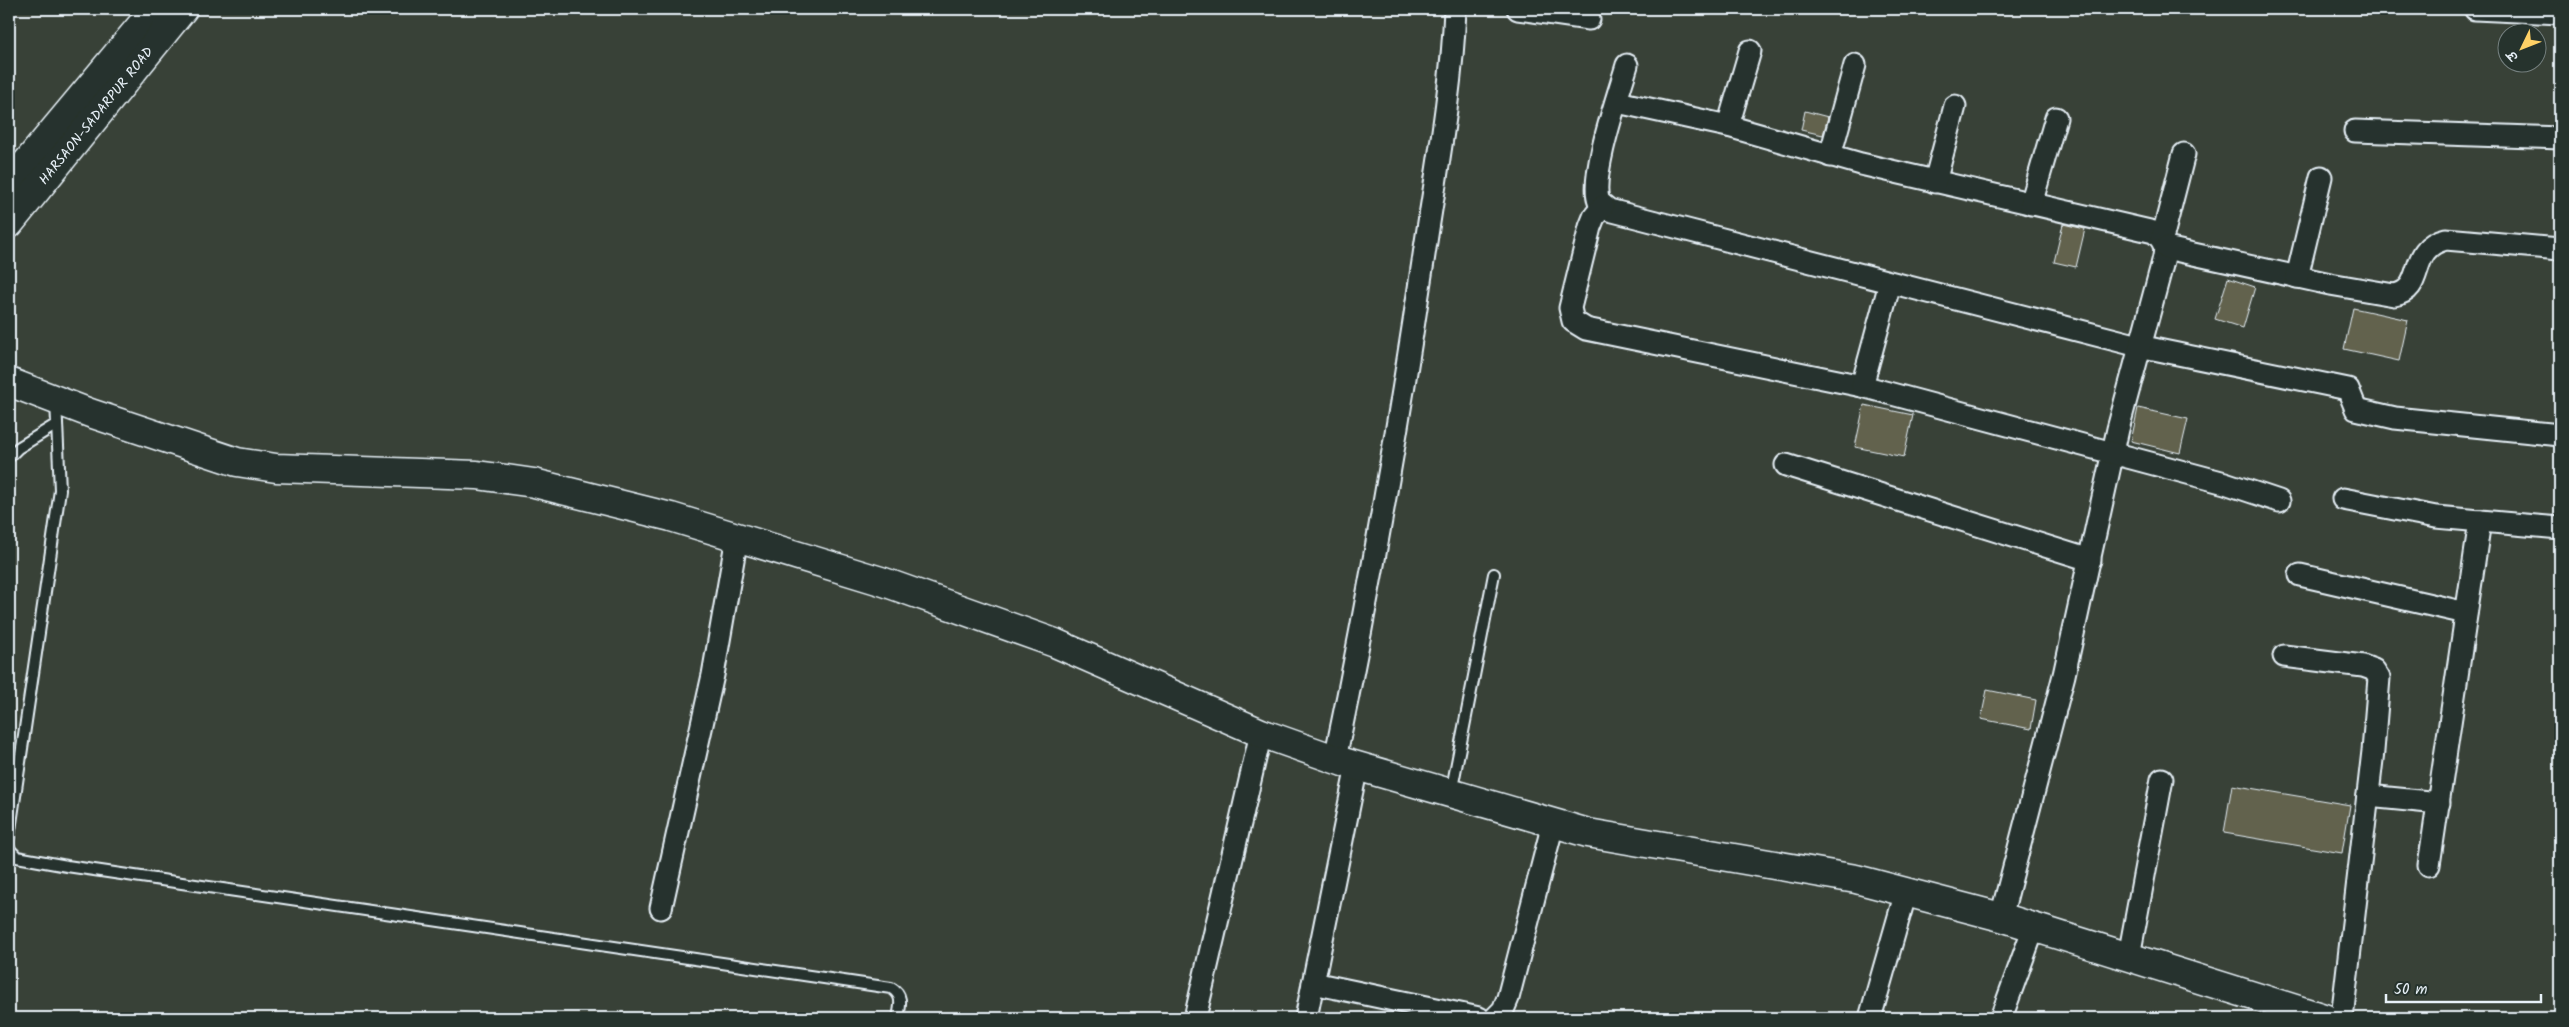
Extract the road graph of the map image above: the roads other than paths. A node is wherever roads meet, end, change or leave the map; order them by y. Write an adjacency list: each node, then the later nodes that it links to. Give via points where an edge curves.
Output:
1 (154, 9): 21 (street, HARSAON-SADARPUR ROAD)
2 (182, 9): 24 (street, HARSAON-SADARPUR ROAD)
3 (1455, 9): 48 (street, via 1449,82 1408,367 1354,670)
4 (1518, 9): 7 (street)
5 (2475, 9): 6 (street)
6 (2560, 13)
7 (1589, 19)
8 (1750, 51): 14 (street)
9 (1627, 65): 11 (street)
10 (1855, 65): 18 (street)
11 (1617, 102): 14 (street); 23 (street, via 1597,183 1597,196)
12 (1955, 106): 20 (street)
13 (2056, 118): 22 (street)
14 (1728, 126): 18 (street)
15 (2356, 131): 16 (street)
16 (2560, 138)
17 (2184, 154): 25 (street)
18 (1830, 156): 20 (street)
19 (2321, 177): 27 (street)
20 (1935, 182): 22 (street)
21 (9, 184)
22 (2031, 204): 25 (street, via 2154,232)
23 (1603, 206): 28 (street); 31 (street, via 1590,227 1570,308 1573,321 1578,325)
24 (9, 224)
25 (2164, 244): 27 (street); 29 (street)
26 (2560, 249): 27 (street, via 2446,239 2435,242 2425,249 2412,285 2404,294 2379,294)
27 (2297, 277)
28 (1890, 283): 29 (street); 31 (street)
29 (2139, 346): 33 (street, via 2348,389 2356,408 2395,418); 34 (street)
30 (9, 382): 32 (street)
31 (1862, 386): 34 (street)
32 (57, 412): 35 (lane); 41 (street, via 237,462 276,468 477,474 555,488); 49 (lane, via 59,503)
33 (2560, 435)
34 (2114, 453): 38 (street); 42 (street)
35 (9, 458)
36 (1786, 465): 42 (street)
37 (2343, 499): 39 (street, via 2436,517)
38 (2279, 501)
39 (2480, 521): 40 (street); 45 (street)
40 (2560, 528)
41 (737, 537): 47 (street, via 884,582 1055,643); 59 (street, via 713,674)
42 (2090, 560): 60 (street, via 2064,675)
43 (1494, 574): 51 (lane)
44 (2300, 575): 45 (street)
45 (2466, 613): 53 (street)
46 (2284, 656): 52 (street, via 2364,666 2374,670 2379,678)
47 (1261, 733): 48 (street); 65 (street)
48 (1346, 763): 51 (street); 63 (street)
49 (13, 776): 55 (lane)
50 (2162, 779): 62 (street)
51 (1450, 794): 54 (street)
52 (2368, 796): 53 (street); 72 (street)
53 (2439, 803): 57 (street)
54 (1553, 824): 58 (street, via 1632,842 1856,879); 68 (street, via 1508,998)
55 (9, 837)
56 (9, 850): 64 (lane, via 17,857 67,866 891,988 901,999)
57 (2429, 866)
58 (1906, 892): 60 (street); 69 (street)
59 (661, 908)
60 (2001, 917): 61 (street)
61 (2034, 927): 62 (street); 70 (street)
62 (2129, 956): 71 (street)
63 (1313, 983): 66 (street); 67 (street)
64 (898, 1018)
65 (1195, 1018)
66 (1306, 1018)
67 (1479, 1018)
68 (1495, 1018)
69 (1870, 1018)
70 (2001, 1018)
71 (2324, 1018)
72 (2342, 1018)

